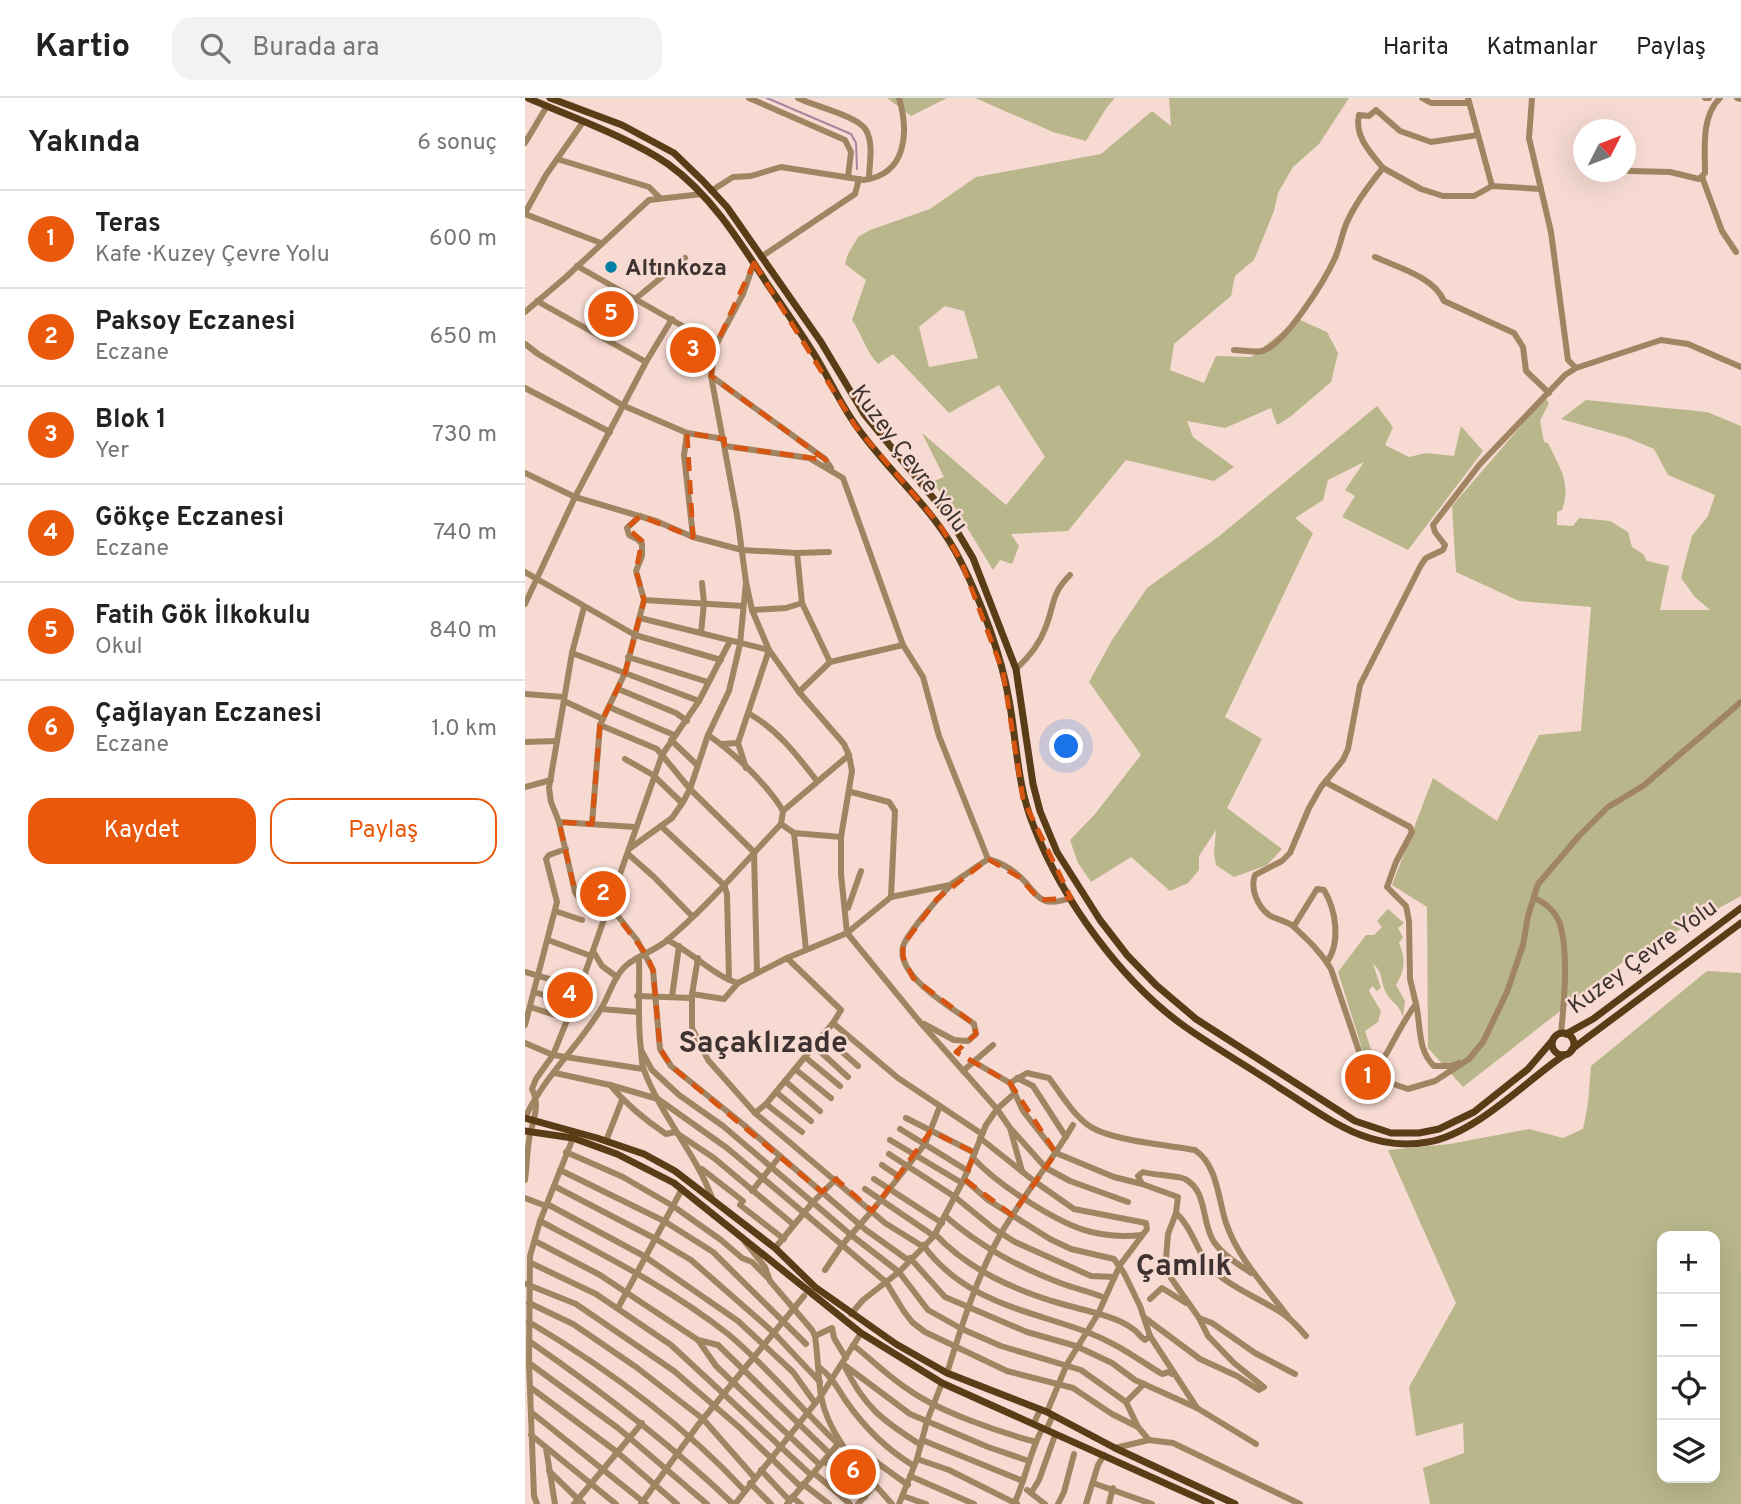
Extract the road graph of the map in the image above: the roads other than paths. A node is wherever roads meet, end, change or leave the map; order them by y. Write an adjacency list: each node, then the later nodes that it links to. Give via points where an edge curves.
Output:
1 (528, 98): 11 (main road, Kuzey Çevre Yolu)
2 (551, 98): 9 (main road, Kuzey Çevre Yolu)
3 (749, 98): 18 (street, via 845,140 852,152)
4 (798, 98): 21 (street, via 861,123 868,132)
5 (899, 98): 21 (street, via 904,145 894,165)
6 (1422, 98): 10 (street, via 1431,103)
7 (1532, 98): 23 (street, via 1529,138)
8 (1720, 98): 19 (street, via 1707,119)
9 (561, 100): 24 (main road, Kuzey Çevre Yolu, via 674,153)
10 (1468, 101): 13 (street)
11 (547, 106): 12 (main road, Kuzey Çevre Yolu); 14 (street)
12 (583, 122): 15 (street); 25 (main road, Kuzey Çevre Yolu, via 669,165)
13 (1478, 135): 16 (street, via 1431,142 1400,131 1376,110 1369,116 1359,114 1363,144); 22 (street)
14 (525, 143)
15 (557, 159): 26 (street, via 649,187); 27 (street)
16 (1383, 168): 22 (street, via 1421,189 1443,195 1475,196); 41 (street, via 1353,210 1335,258 1304,311 1262,351)
17 (1636, 171): 19 (street)
18 (848, 177): 20 (street); 24 (street, via 781,167 733,177)
19 (1702, 177): 29 (street, via 1722,231)
20 (859, 179): 21 (street); 30 (street, via 855,194)
21 (869, 179)
22 (1492, 186): 23 (street)
23 (1541, 189): 44 (street, via 1568,360)
24 (711, 191): 30 (main road, Kuzey Çevre Yolu)
25 (702, 194): 26 (street); 33 (main road, Kuzey Çevre Yolu)
26 (660, 198): 28 (street, via 649,200)
27 (525, 214): 28 (street)
28 (601, 243): 34 (street)
29 (1736, 252)
30 (761, 257): 83 (main road, Kuzey Çevre Yolu, via 821,342 864,414 948,516 973,558)
31 (1375, 257): 47 (street, via 1433,286 1444,301 1514,334 1523,347 1525,371)
32 (685, 258): 35 (street)
33 (754, 263): 40 (street); 131 (main road, Kuzey Çevre Yolu, via 856,427 940,525 961,561 1003,672 1023,799)
34 (577, 266): 35 (street); 36 (street)
35 (634, 300): 38 (street)
36 (537, 301): 37 (street); 42 (street)
37 (525, 312)
38 (671, 320): 40 (street); 42 (street)
39 (525, 344): 48 (street)
40 (716, 345): 45 (street)
41 (1234, 350)
42 (646, 362): 48 (street)
43 (1741, 367): 44 (street, via 1688,344 1661,340)
44 (1576, 368): 47 (street)
45 (711, 376): 51 (street); 52 (street, via 825,459)
46 (525, 388): 49 (street)
47 (1549, 393): 110 (street, via 1480,464 1433,524 1445,545 1443,550 1426,558 1399,606 1360,685 1348,749)
48 (624, 406): 49 (street); 50 (street)
49 (610, 432): 54 (street)
50 (687, 433): 51 (street); 56 (street, via 684,455)
51 (724, 443): 52 (street, via 809,458); 57 (street)
52 (833, 470): 77 (street, via 848,488)
53 (525, 473): 54 (street)
54 (575, 497): 55 (street); 62 (street)
55 (640, 516): 56 (street); 65 (street, via 627,528 642,544 636,571)
56 (693, 537): 57 (street)
57 (742, 550): 59 (street); 63 (street)
58 (829, 552): 59 (street)
59 (797, 554): 67 (street)
60 (525, 572): 62 (street)
61 (1070, 575): 83 (street, via 1057,588 1034,649)
62 (535, 578): 68 (street); 70 (street)
63 (745, 582): 69 (street); 71 (street)
64 (702, 583): 66 (street)
65 (644, 600): 66 (street); 72 (street)
66 (704, 603): 69 (street); 73 (street)
67 (802, 603): 71 (street); 82 (street)
68 (525, 604)
69 (743, 606): 76 (street)
70 (584, 607): 74 (street); 79 (street)
71 (752, 610): 78 (street)
72 (640, 618): 73 (street); 74 (street)
73 (701, 633): 75 (street)
74 (635, 635): 80 (street); 81 (street)
75 (730, 641): 76 (street); 81 (street)
76 (740, 644): 78 (street); 96 (street, via 729,691)
77 (902, 645): 82 (street); 126 (street, via 923,677 939,736)
78 (769, 650): 87 (street); 93 (street)
79 (572, 653): 84 (street); 89 (street)
80 (628, 657): 84 (street); 85 (street)
81 (721, 660): 85 (street)
82 (830, 662): 87 (street)
83 (1016, 669): 176 (main road, Kuzey Çevre Yolu, via 1039,811 1057,852 1128,955 1196,1019 1355,1121 1391,1133 1439,1129 1474,1112 1528,1069)
84 (625, 673): 86 (street); 90 (street)
85 (708, 682): 90 (street)
86 (618, 689): 92 (street); 94 (street)
87 (799, 692): 103 (street)
88 (525, 694): 89 (street)
89 (564, 699): 95 (street); 98 (street)
90 (699, 701): 94 (street)
91 (1741, 702): 132 (street, via 1643,786 1608,807 1538,884)
92 (608, 707): 95 (street); 97 (street)
93 (748, 713): 100 (street); 109 (street, via 782,738)
94 (687, 721): 97 (street)
95 (601, 722): 102 (street); 117 (street)
96 (708, 735): 101 (street); 105 (street)
97 (672, 738): 102 (street); 105 (street)
98 (557, 741): 99 (street); 108 (street)
99 (525, 742)
100 (738, 743): 101 (street); 106 (street)
101 (721, 744): 106 (street)
102 (662, 755): 107 (street); 112 (street)
103 (849, 755): 109 (street); 113 (street)
104 (625, 759): 107 (street)
105 (697, 764): 112 (street)
106 (746, 769): 115 (street)
107 (653, 775): 114 (street); 120 (street)
108 (551, 780): 111 (street); 116 (street, via 551,802)
109 (817, 781): 115 (street)
110 (1325, 782): 141 (street, via 1290,853 1255,875 1253,882 1257,901 1268,914); 166 (street, via 1410,827 1412,832 1387,887 1406,906)
111 (525, 787)
112 (690, 789): 114 (street); 125 (street)
113 (851, 792): 122 (street); 130 (street, via 889,802 895,811)
114 (682, 803): 119 (street)
115 (783, 811): 118 (street)
116 (559, 822): 117 (street); 123 (street)
117 (592, 824): 120 (street)
118 (781, 824): 121 (street); 125 (street)
119 (661, 826): 124 (street); 128 (street)
120 (635, 827): 124 (street)
121 (794, 833): 122 (street); 146 (street)
122 (841, 836): 136 (street)
123 (566, 849): 135 (street, via 545,859 557,902); 138 (street, via 575,892 586,907)
124 (628, 851): 133 (street); 137 (street)
125 (754, 852): 128 (street); 154 (street)
126 (988, 859): 129 (street); 131 (street, via 1019,877 1040,900)
127 (861, 871): 136 (street)
128 (724, 885): 137 (street); 157 (street)
129 (950, 885): 130 (street); 171 (street, via 903,945 903,957 913,978 974,1024 976,1034 968,1041 954,1040)
130 (891, 897): 142 (street)
131 (1071, 898): 183 (main road, Kuzey Çevre Yolu, via 1136,983 1183,1026 1369,1139 1401,1145 1451,1136)
132 (1534, 898): 174 (street, via 1546,903 1560,924); 186 (street, via 1507,992 1483,1042)
133 (609, 905): 138 (street); 148 (street)
134 (1741, 908): 174 (main road, Kuzey Çevre Yolu, via 1593,1019)
135 (555, 911): 139 (street); 143 (street)
136 (846, 913): 142 (street)
137 (692, 916): 144 (street)
138 (604, 918): 147 (street)
139 (582, 920)
140 (1741, 923): 180 (main road, Kuzey Çevre Yolu)
141 (1294, 926): 152 (street); 152 (street, via 1317,889 1324,890 1332,902 1335,927 1333,953)
142 (848, 933): 146 (street); 171 (street)
143 (548, 940): 147 (street); 155 (street)
144 (667, 940): 145 (street); 148 (street)
145 (679, 946): 150 (street); 164 (street)
146 (806, 950): 151 (street)
147 (592, 953): 156 (street); 159 (street)
148 (646, 954): 149 (street); 162 (street)
149 (639, 958): 156 (street); 161 (street)
150 (698, 958): 157 (street); 163 (street)
151 (787, 958): 154 (street); 172 (street, via 841,1010)
152 (1327, 962): 193 (street, via 1363,1063)
153 (525, 972): 155 (street)
154 (757, 973): 158 (street)
155 (538, 975): 159 (street); 160 (street)
156 (617, 977): 168 (street)
157 (729, 980): 158 (street)
158 (738, 983): 163 (street, via 724,999)
159 (580, 988): 165 (street)
160 (534, 992): 165 (street); 167 (street)
161 (637, 996): 162 (street); 169 (street)
162 (655, 996): 164 (street); 232 (street, via 660,1048 671,1066)
163 (692, 996): 164 (street); 210 (street, via 692,1028 698,1044)
164 (672, 998)
165 (574, 1004): 170 (street)
166 (1416, 1004): 186 (street, via 1420,1044 1427,1059 1434,1066); 193 (street)
167 (530, 1007): 170 (street); 173 (street)
168 (601, 1009): 169 (street); 185 (street)
169 (638, 1012): 181 (street)
170 (568, 1019): 182 (street)
171 (919, 1021): 191 (street)
172 (833, 1023): 175 (street); 207 (street, via 898,1078)
173 (525, 1025)
174 (1563, 1034): 176 (main road); 180 (main road, via 1573,1040)
175 (823, 1035): 179 (street); 188 (street)
176 (1552, 1041): 183 (main road, via 1555,1051)
177 (525, 1043): 182 (street)
178 (993, 1045): 187 (street)
179 (814, 1046): 184 (street); 194 (street)
180 (1572, 1049): 183 (main road)
181 (641, 1050): 189 (street); 237 (street, via 652,1070)
182 (553, 1055): 185 (street); 202 (street, via 535,1079 531,1089)
183 (1564, 1055)
184 (805, 1057): 190 (street); 199 (street)
185 (568, 1058): 189 (street); 192 (street)
186 (1469, 1059): 193 (street, via 1435,1081 1408,1089)
187 (974, 1062): 191 (street); 197 (street)
188 (857, 1066)
189 (643, 1069): 204 (street)
190 (795, 1069): 196 (street); 203 (street)
191 (963, 1071): 208 (street)
192 (555, 1073): 198 (street); 202 (street)
193 (1373, 1075)
194 (848, 1077)
195 (1017, 1079): 197 (street); 223 (street, via 1033,1086); 295 (street, via 1027,1073 1049,1078 1090,1126 1117,1136 1195,1150 1205,1157 1227,1225 1242,1257)
196 (785, 1081): 200 (street); 209 (street)
197 (1010, 1083): 201 (street)
198 (610, 1084): 204 (street); 205 (street)
199 (840, 1086)
200 (776, 1092): 206 (street); 214 (street)
201 (1015, 1093): 208 (street); 229 (street, via 1023,1111)
202 (535, 1096): 211 (street); 213 (street)
203 (831, 1098)
204 (659, 1099): 220 (street); 246 (street, via 727,1148)
205 (622, 1100): 220 (street, via 666,1134); 226 (street)
206 (766, 1104): 210 (street); 221 (street)
207 (940, 1106): 218 (street); 222 (street)
208 (997, 1109): 216 (street); 222 (street)
209 (820, 1111)
210 (755, 1113): 243 (street)
211 (525, 1118): 213 (main road)
212 (906, 1118): 218 (street)
213 (535, 1121): 219 (street); 226 (main road)
214 (811, 1121)
215 (1073, 1125): 223 (street)
216 (1010, 1128): 238 (street); 241 (street)
217 (899, 1129): 227 (street)
218 (931, 1131): 227 (street); 233 (street)
219 (528, 1132): 224 (main road); 245 (street)
220 (675, 1132): 234 (street); 254 (street)
221 (802, 1132)
222 (981, 1136): 233 (street); 241 (street)
223 (1066, 1137): 229 (street)
224 (573, 1138): 228 (street); 252 (main road, via 617,1154)
225 (890, 1140): 231 (street)
226 (606, 1141): 258 (main road, via 644,1154)
227 (925, 1144): 231 (street); 240 (street)
228 (566, 1152): 239 (street); 264 (street)
229 (1056, 1153): 238 (street); 249 (street)
230 (889, 1154): 236 (street)
231 (915, 1155): 236 (street); 247 (street)
232 (780, 1156): 237 (street); 255 (street)
233 (974, 1156): 240 (street); 259 (street, via 997,1181)
234 (698, 1165): 258 (street); 280 (street)
235 (882, 1165): 242 (street)
236 (907, 1166): 242 (street); 256 (street)
237 (772, 1168): 246 (street); 261 (street)
238 (1046, 1168): 248 (street); 262 (street)
239 (560, 1170): 250 (street); 271 (street)
240 (968, 1171): 247 (street)
241 (1022, 1171): 248 (street)
242 (898, 1176): 251 (street)
243 (836, 1179): 255 (street); 265 (street)
244 (874, 1179): 251 (street)
245 (525, 1180)
246 (762, 1180): 254 (street); 266 (street)
247 (963, 1181): 256 (street); 268 (street)
248 (1034, 1181): 259 (street); 277 (street, via 1075,1209 1146,1223)
249 (1142, 1184): 267 (street, via 1178,1197); 295 (street, via 1138,1176 1143,1172 1184,1178 1193,1185 1214,1242)
250 (554, 1186): 263 (street); 279 (street)
251 (889, 1188): 260 (street); 269 (street)
252 (682, 1189): 264 (street); 278 (main road)
253 (865, 1189): 260 (street)
254 (752, 1191): 272 (street)
255 (822, 1192): 261 (street); 273 (street)
256 (955, 1196): 269 (street); 274 (street)
257 (525, 1198): 263 (street)
258 (712, 1198): 284 (main road)
259 (1022, 1198): 268 (street); 277 (street, via 1063,1224 1084,1231)
260 (881, 1200): 265 (street); 276 (street)
261 (813, 1202): 266 (street); 275 (street)
262 (1128, 1202)
263 (546, 1205): 270 (street); 286 (street)
264 (673, 1206): 271 (street); 296 (street, via 752,1262)
265 (872, 1211): 273 (street); 283 (street)
266 (805, 1213): 272 (street); 282 (street)
267 (1176, 1213): 305 (street, via 1166,1259 1171,1278); 313 (street, via 1213,1271)
268 (1012, 1215): 274 (street); 289 (street, via 1071,1249 1114,1259)
269 (943, 1219): 276 (street); 285 (street)
270 (540, 1221): 281 (street); 291 (street)
271 (664, 1221): 279 (street); 314 (street, via 713,1252)
272 (794, 1225): 280 (street)
273 (860, 1225): 275 (street); 287 (street)
274 (1001, 1234): 285 (street); 294 (street, via 1091,1276)
275 (851, 1235): 282 (street); 292 (street)
276 (934, 1235): 283 (street); 293 (street)
277 (1142, 1235): 289 (street)
278 (741, 1237): 296 (street, via 765,1267); 320 (main road)
279 (655, 1238): 286 (street); 317 (street, via 691,1260)
280 (783, 1239): 284 (street)
281 (534, 1241): 288 (street); 300 (street)
282 (842, 1245): 290 (street); 297 (street)
283 (922, 1245): 287 (street); 299 (street, via 950,1275)
284 (775, 1248): 309 (main road, via 815,1287)
285 (992, 1252): 293 (street); 302 (street)
286 (644, 1256): 291 (street); 326 (street, via 738,1321)
287 (909, 1259): 292 (street); 308 (street, via 945,1297)
288 (531, 1264): 298 (street); 306 (street)
289 (1120, 1265): 294 (street); 311 (street)
290 (825, 1270)
291 (635, 1272): 300 (street); 330 (street)
292 (899, 1272): 297 (street); 316 (street, via 928,1310)
293 (983, 1272): 299 (street); 310 (street)
294 (1114, 1278): 302 (street)
295 (1259, 1278): 313 (street)
296 (770, 1281): 307 (street)
297 (886, 1282): 309 (street); 328 (street, via 912,1322)
298 (527, 1284): 304 (street); 343 (street, via 576,1304)
299 (975, 1291): 308 (street); 318 (street)
300 (626, 1292): 306 (street); 323 (street)
301 (804, 1296): 307 (street)
302 (1105, 1298): 310 (street)
303 (1150, 1299): 305 (street, via 1162,1289)
304 (529, 1303): 315 (street); 358 (street, via 573,1324)
305 (1189, 1305): 312 (street)
306 (618, 1308): 335 (street)
307 (793, 1308): 314 (street); 319 (street)
308 (969, 1309): 316 (street); 329 (street)
309 (852, 1314): 337 (main road)
310 (1098, 1314): 318 (street); 321 (street, via 1133,1328 1145,1340)
311 (1145, 1318): 312 (street, via 1200,1359 1259,1390 1264,1387 1208,1336); 321 (street)
312 (1199, 1318): 338 (street)
313 (1289, 1318): 322 (street)
314 (783, 1321): 317 (street); 325 (street)
315 (529, 1322): 324 (street); 368 (street, via 591,1359)
316 (962, 1329): 328 (street); 333 (street, via 1021,1353)
317 (773, 1332): 326 (street); 342 (street)
318 (1088, 1332): 329 (street); 340 (street)
319 (814, 1333): 331 (street, via 832,1328); 334 (street)
320 (861, 1333): 327 (street); 344 (main road)
321 (1150, 1336): 340 (street)
322 (1306, 1336)
323 (698, 1340): 336 (street, via 718,1345); 341 (street)
324 (529, 1341): 332 (street); 361 (street)
325 (806, 1344)
326 (764, 1345): 330 (street); 351 (street, via 793,1372)
327 (853, 1345): 331 (street); 353 (street, via 909,1391)
328 (955, 1346): 337 (street); 345 (street, via 1007,1371)
329 (1076, 1346): 333 (street); 346 (street)
330 (755, 1357): 336 (street); 357 (street)
331 (845, 1361): 339 (street); 359 (street, via 855,1390); 360 (street, via 910,1414)
332 (529, 1363): 347 (street); 370 (street)
333 (1067, 1364): 345 (street); 350 (street, via 1093,1376)
334 (819, 1367): 339 (street); 342 (street)
335 (699, 1368): 343 (street); 348 (street)
336 (745, 1370): 341 (street); 362 (street)
337 (947, 1373): 356 (main road)
338 (1295, 1374)
339 (833, 1378): 349 (street); 366 (street)
340 (1179, 1380): 354 (street)
341 (734, 1382): 348 (street); 367 (street)
342 (820, 1382): 349 (street)
343 (688, 1383): 352 (street)
344 (942, 1383): 353 (street); 363 (main road)
345 (1060, 1383): 356 (street); 364 (street)
346 (1144, 1384): 350 (street); 354 (street)
347 (530, 1387): 355 (street); 381 (street)
348 (725, 1394): 352 (street); 377 (street)
349 (821, 1396): 351 (street); 375 (street)
350 (1126, 1402): 364 (street)
351 (815, 1403): 357 (street)
352 (714, 1405): 358 (street); 386 (street)
353 (934, 1405): 360 (street); 374 (street)
354 (1197, 1408): 376 (street)
355 (531, 1412): 372 (street); 390 (street)
356 (1047, 1412): 363 (street); 365 (street); 379 (main road)
357 (807, 1413): 362 (street); 375 (street)
358 (703, 1419): 368 (street); 396 (street)
359 (884, 1420): 366 (street); 373 (street)
360 (927, 1421): 373 (street); 387 (street)
361 (642, 1423): 370 (street); 382 (street)
362 (799, 1423): 367 (street); 383 (street)
363 (1034, 1423): 365 (main road)
364 (1138, 1427): 371 (street)
365 (1044, 1430): 374 (street); 385 (main road)
366 (871, 1432): 388 (street, via 895,1454)
367 (789, 1436): 377 (street); 389 (street)
368 (689, 1437): 382 (street); 405 (street)
369 (1054, 1438): 406 (street)
370 (629, 1439): 381 (street); 391 (street)
371 (1149, 1440): 379 (street); 440 (street, via 1173,1443)
372 (529, 1441): 378 (street); 415 (street)
373 (922, 1442): 388 (street); 400 (street)
374 (1036, 1442): 387 (street)
375 (840, 1444): 383 (street); 402 (street)
376 (1256, 1444)
377 (780, 1447): 386 (street); 394 (street)
378 (546, 1448): 392 (street); 398 (street)
379 (1115, 1448): 439 (main road)
380 (861, 1451): 403 (street)
381 (617, 1452): 390 (street); 399 (street)
382 (678, 1452): 391 (street); 422 (street)
383 (829, 1453): 389 (street)
384 (1074, 1454): 433 (street)
385 (1104, 1455): 397 (street); 407 (main road)
386 (771, 1459): 393 (street); 401 (street)
387 (1029, 1461): 400 (street)
388 (915, 1462): 395 (street); 414 (street, via 949,1470)
389 (822, 1463): 394 (street); 410 (street)
390 (603, 1467): 398 (street); 413 (street)
391 (666, 1469): 399 (street); 408 (street)
392 (548, 1470): 411 (street); 416 (street)
393 (761, 1470): 396 (street); 412 (street)
394 (812, 1474): 401 (street); 426 (street)
395 (910, 1476): 403 (street); 431 (street)
396 (752, 1480): 405 (street); 423 (street)
397 (1093, 1483): 404 (street); 434 (street)
398 (592, 1484): 411 (street); 418 (street)
399 (655, 1484): 413 (street); 419 (street)
400 (1023, 1484): 406 (street); 414 (street)
401 (802, 1485): 412 (street); 425 (street)
402 (875, 1485): 410 (street); 428 (street)
403 (908, 1485): 409 (street)
404 (1113, 1488): 435 (street); 436 (street)
405 (744, 1490): 422 (street)
406 (1031, 1493): 432 (street)
407 (1192, 1495): 437 (street); 438 (main road)
408 (698, 1496): 420 (street); 421 (street)
409 (903, 1496): 429 (street); 430 (street)
410 (865, 1497): 427 (street)
411 (575, 1501): 417 (street)
412 (790, 1501): 424 (street)
413 (643, 1503)
414 (1015, 1503)
415 (537, 1504)
416 (555, 1504)
417 (583, 1504)
418 (616, 1504)
419 (677, 1504)
420 (695, 1504)
421 (707, 1504)
422 (734, 1504)
423 (771, 1504)
424 (801, 1504)
425 (829, 1504)
426 (850, 1504)
427 (858, 1504)
428 (892, 1504)
429 (899, 1504)
430 (926, 1504)
431 (974, 1504)
432 (1045, 1504)
433 (1058, 1504)
434 (1086, 1504)
435 (1109, 1504)
436 (1152, 1504)
437 (1187, 1504)
438 (1211, 1504)
439 (1235, 1504)
440 (1300, 1504)

